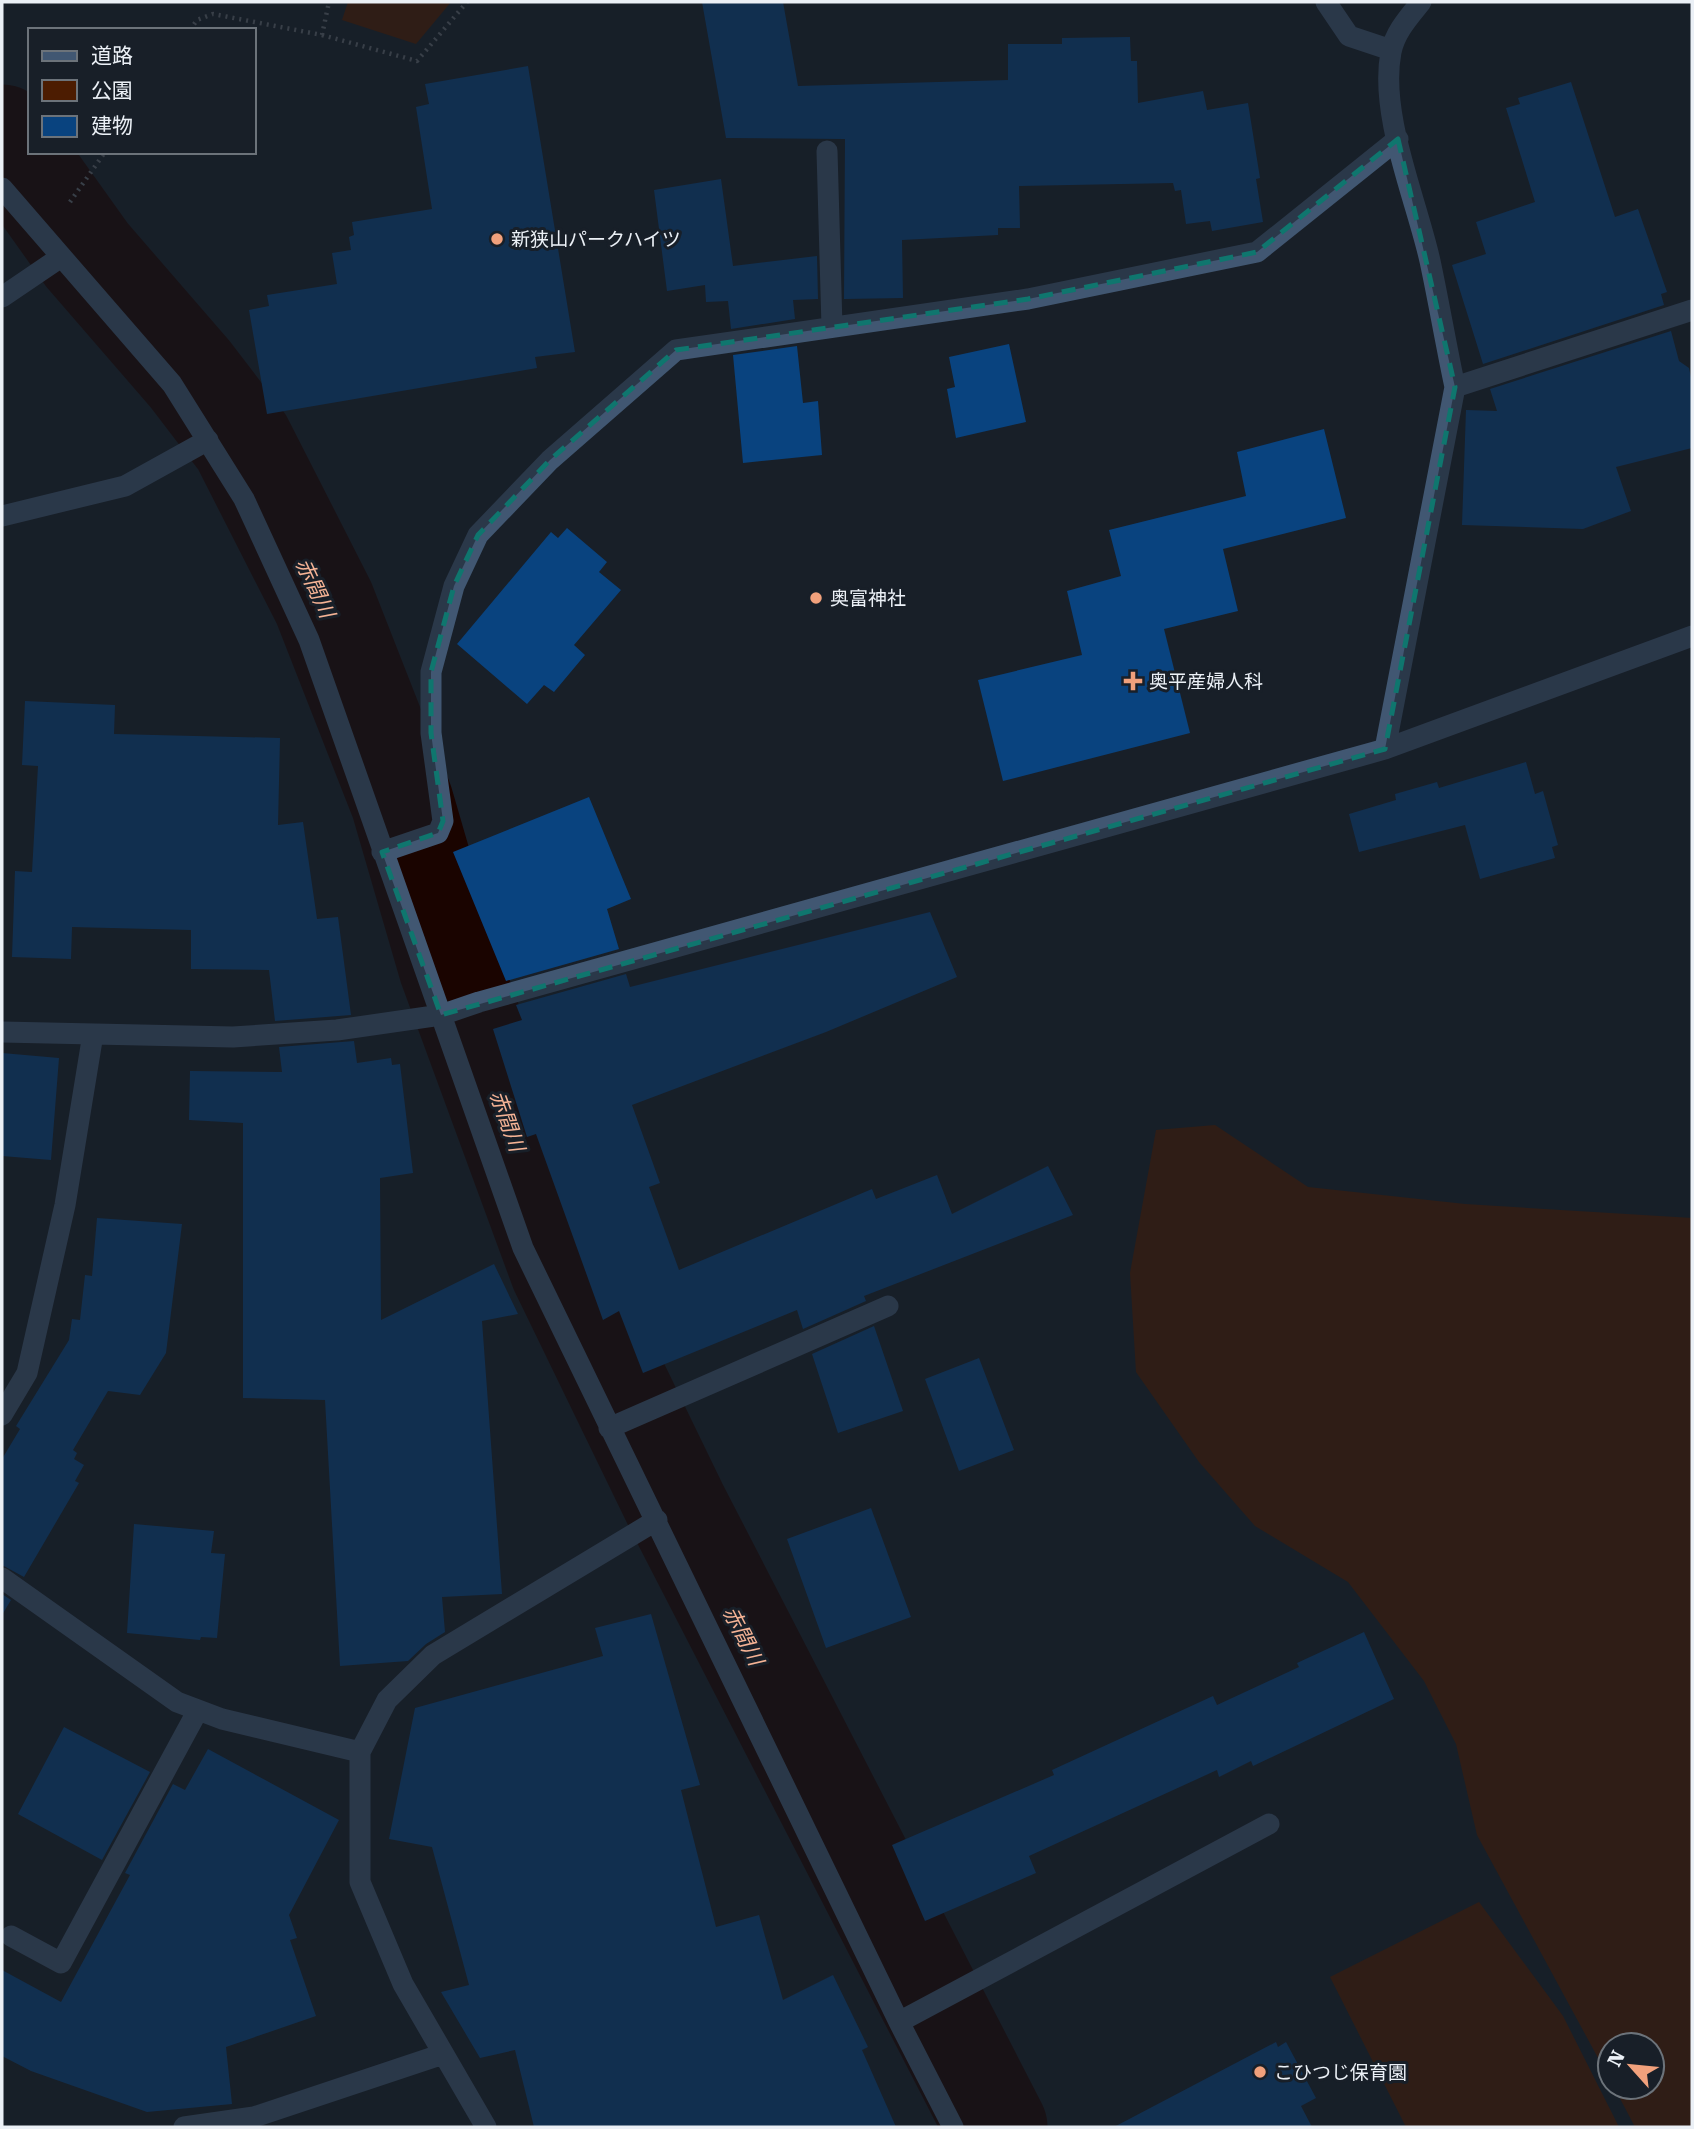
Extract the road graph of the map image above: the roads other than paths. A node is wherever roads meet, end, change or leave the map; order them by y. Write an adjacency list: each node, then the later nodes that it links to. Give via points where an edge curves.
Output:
1 (1326, 2): 3 (street, via 1349,36)
2 (1421, 2): 3 (street, via 1398,32)
3 (1391, 50): 4 (street, via 1388,83)
4 (1398, 139): 10 (street, via 1257,252 1028,299); 11 (street, via 1430,260)
5 (827, 151): 10 (street)
6 (2, 188): 7 (street)
7 (61, 257): 8 (street); 12 (street, via 172,384)
8 (2, 298)
9 (1692, 310): 11 (street)
10 (832, 327): 16 (street, via 676,350 550,460 478,535 454,586 432,672 431,733 443,821 438,834)
11 (1455, 387): 15 (street)
12 (208, 440): 13 (street, via 125,486); 16 (street, via 244,499 309,640)
13 (2, 516)
14 (1692, 636): 15 (street)
15 (1385, 749): 17 (street)
16 (382, 852): 17 (street)
17 (449, 1013): 19 (street, via 337,1030 233,1037); 22 (street, via 523,1248)
18 (2, 1032): 19 (street)
19 (93, 1034): 21 (street, via 65,1205 27,1373)
20 (888, 1306): 22 (street)
21 (2, 1415)
22 (617, 1425): 23 (street)
23 (657, 1520): 26 (street, via 433,1655 387,1700); 29 (street)
24 (2, 1578): 25 (street, via 177,1702)
25 (198, 1710): 26 (street); 28 (street, via 61,1963)
26 (360, 1752): 30 (street, via 360,1882 403,1984)
27 (1269, 1825): 29 (street)
28 (11, 1936)
29 (907, 2018): 33 (street)
30 (443, 2054): 31 (street, via 254,2117); 32 (street)
31 (184, 2127)
32 (486, 2127)
33 (953, 2127)

